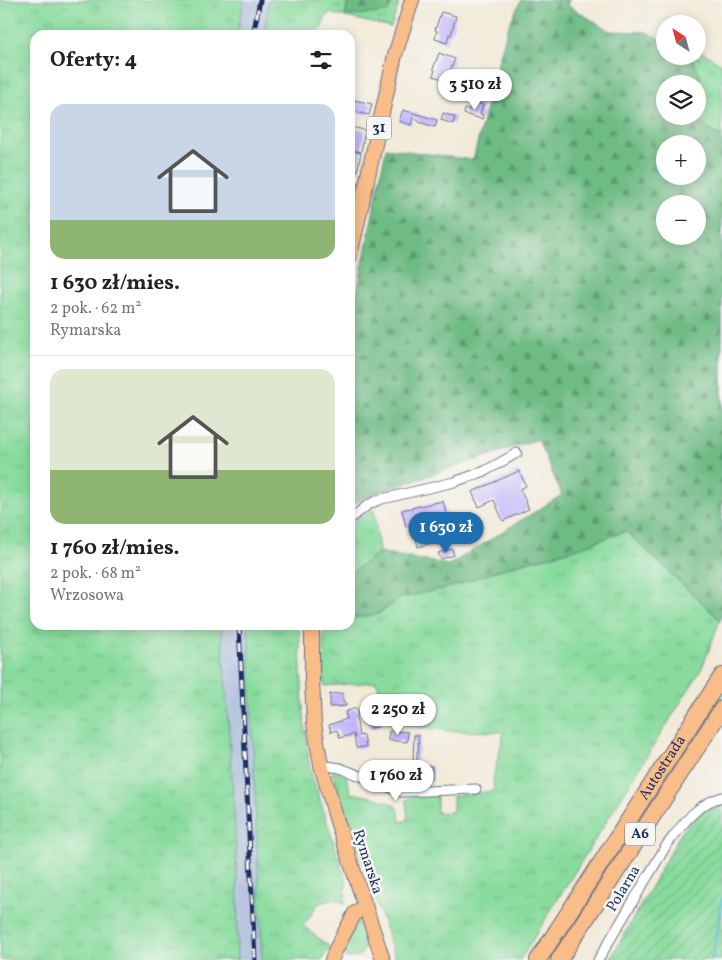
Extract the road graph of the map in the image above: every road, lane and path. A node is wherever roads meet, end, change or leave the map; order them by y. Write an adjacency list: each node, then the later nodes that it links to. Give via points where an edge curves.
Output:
1 (412, 0): 2 (main road, 31, via 396,55)
2 (355, 234)
3 (517, 452): 4 (street, via 485,471 454,482 378,500)
4 (355, 515)
5 (312, 630): 8 (main road, Rymarska, via 314,723)
6 (722, 676): 14 (highway, Autostrada / A6)
7 (722, 709): 15 (highway, Autostrada / A6)
8 (321, 765): 9 (street, via 340,768 402,792); 11 (main road, Rymarska)
9 (476, 789)
10 (722, 796): 16 (street, Polarna, via 703,805 685,820)
11 (365, 906): 12 (main road, via 355,913); 13 (main road, Rymarska)
12 (332, 960)
13 (383, 960)
14 (538, 960)
15 (559, 960)
16 (598, 960)

